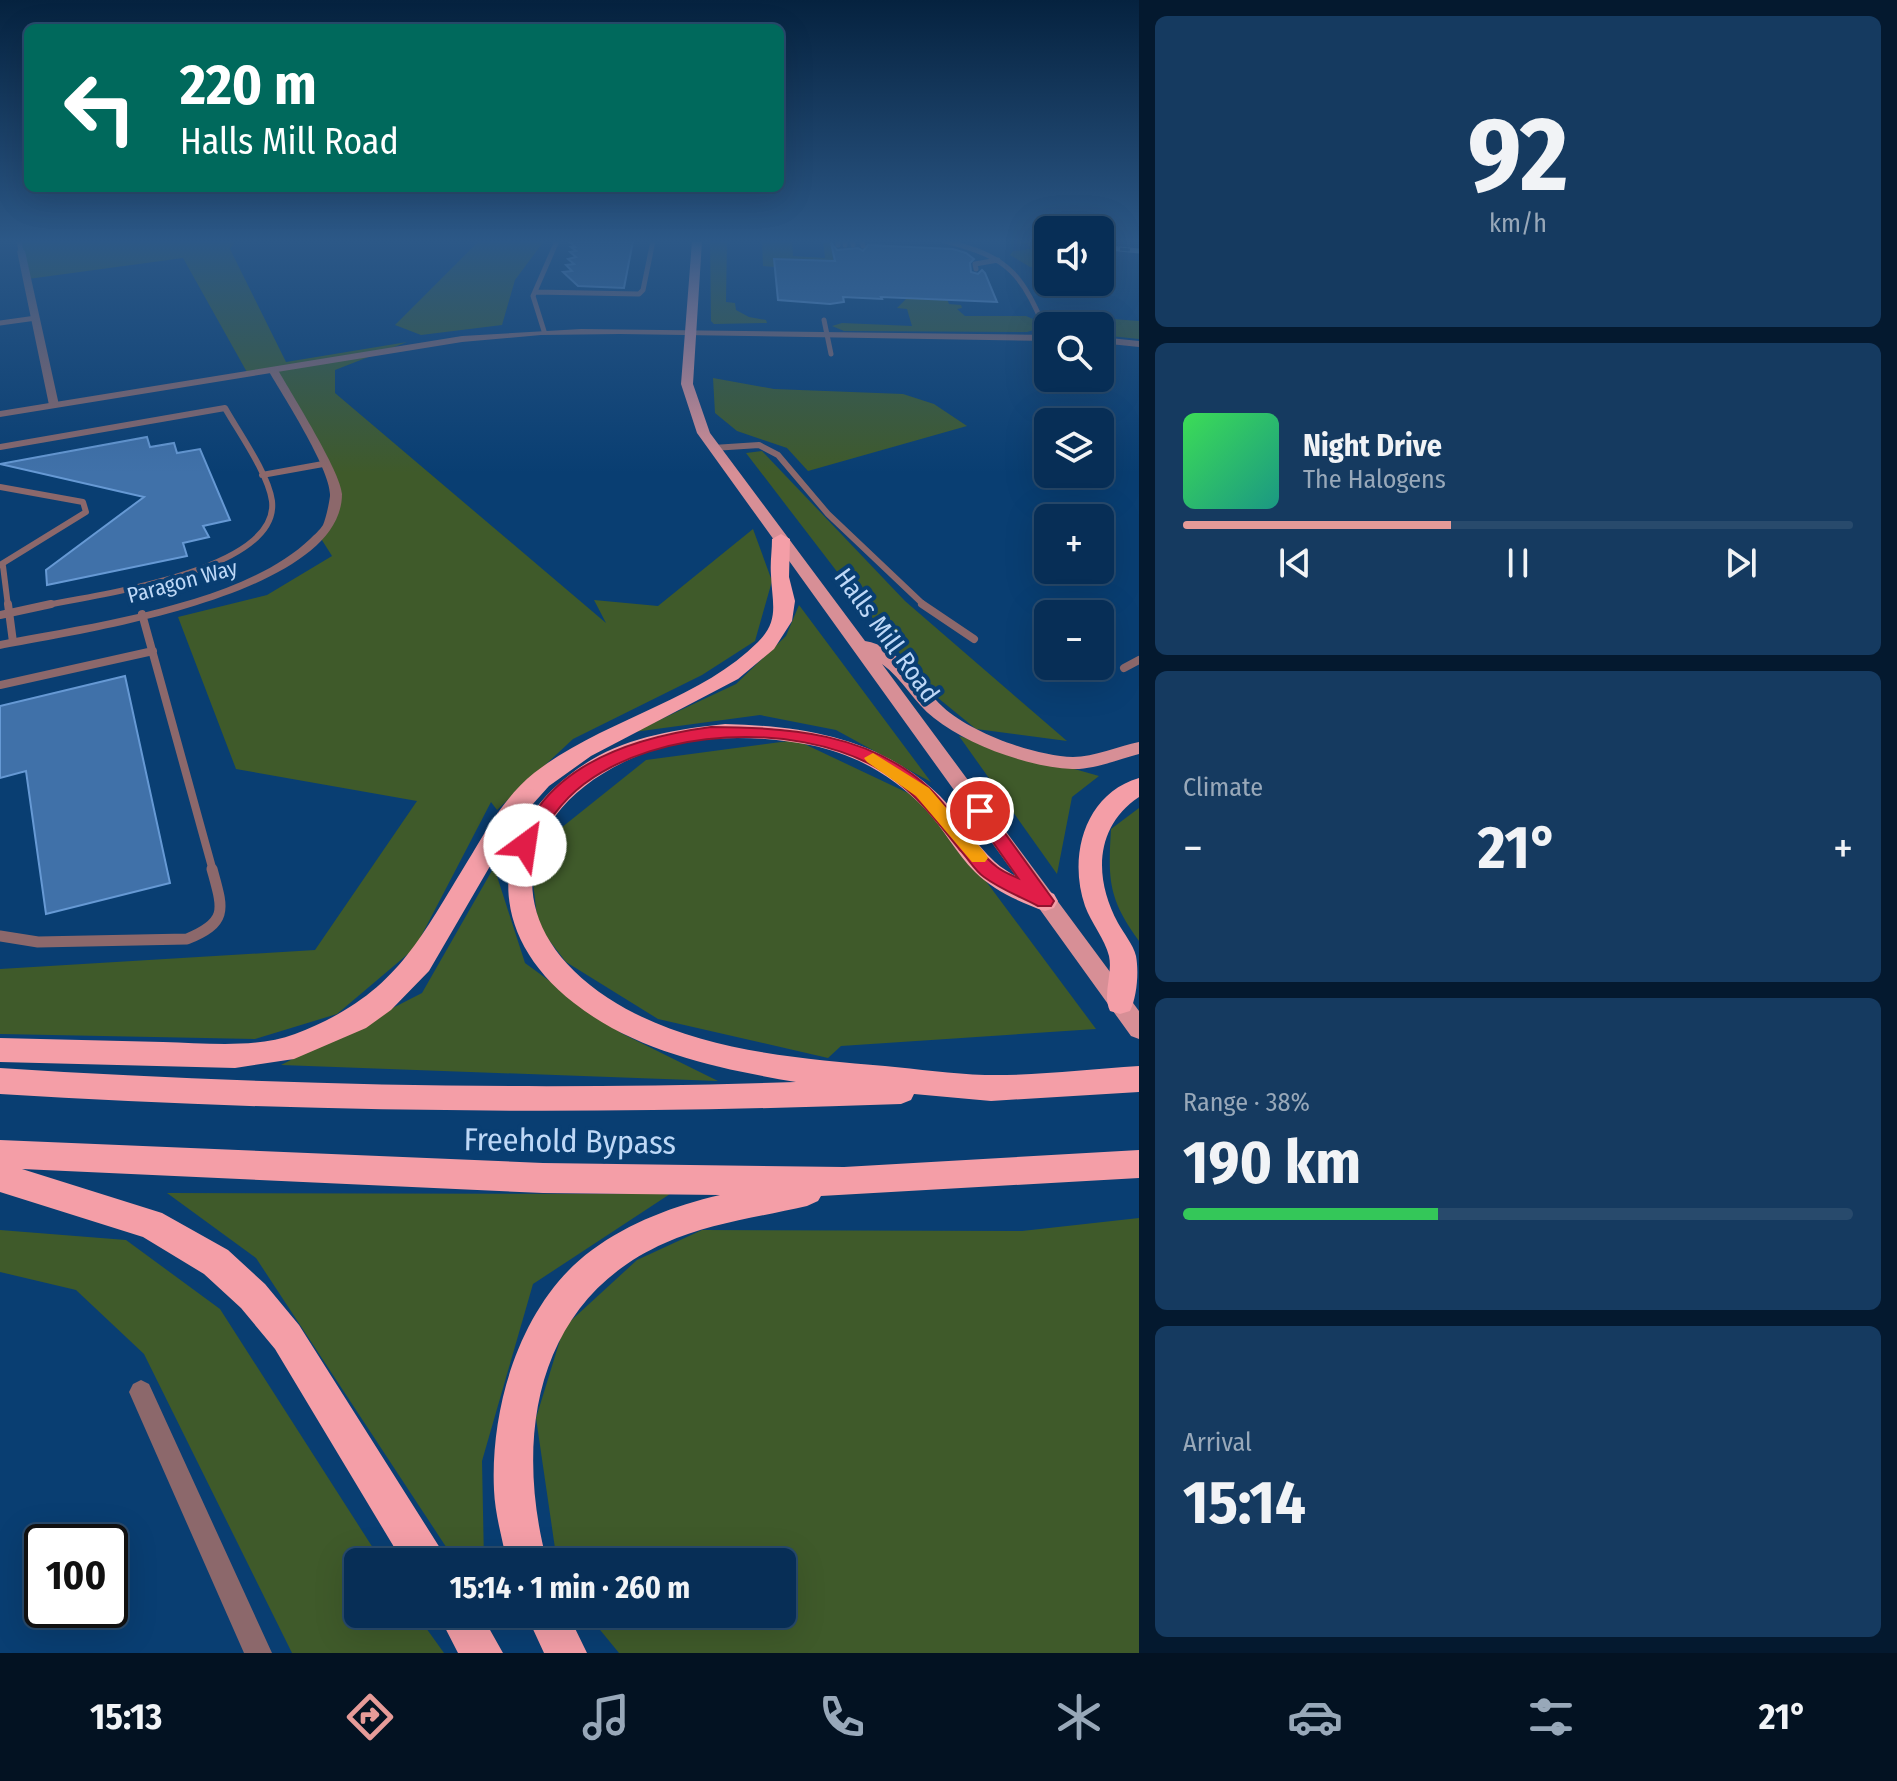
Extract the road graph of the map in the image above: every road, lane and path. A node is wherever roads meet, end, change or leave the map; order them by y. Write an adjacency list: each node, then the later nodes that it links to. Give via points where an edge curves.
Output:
1 (35, 318): 6 (lane)
2 (36, 318): 15 (street)
3 (540, 318): 7 (lane)
4 (692, 318): 8 (main road, Halls Mill Road)
5 (824, 320): 9 (lane)
6 (0, 323)
7 (544, 331): 8 (street); 14 (street)
8 (691, 332): 9 (street); 18 (main road, Halls Mill Road, via 688,391)
9 (826, 336): 10 (street); 13 (lane)
10 (1034, 336)
11 (1114, 341): 12 (street)
12 (1139, 344)
13 (831, 354)
14 (273, 370): 15 (street); 19 (street, Paragon Way)
15 (54, 405): 16 (street)
16 (0, 414)
17 (0, 447): 20 (lane, via 225,408)
18 (713, 448): 22 (main road, Halls Mill Road); 27 (lane, via 759,445 778,455 828,514 918,601)
19 (323, 464): 20 (lane); 25 (street, Paragon Way, via 336,491 336,505 326,529 304,552 232,591)
20 (262, 475): 24 (lane, via 272,502 266,529 240,550 193,573)
21 (0, 487): 23 (lane, via 83,502 86,512)
22 (781, 539): 26 (main road, Halls Mill Road); 39 (highway, via 782,621 767,645 731,675 583,751 541,780 505,819 419,963 356,1020 294,1047 235,1056)
23 (2, 565): 24 (lane)
24 (4, 614): 28 (lane)
25 (142, 614): 28 (street, Paragon Way); 29 (lane)
26 (854, 637): 33 (main road, via 903,671 937,712 968,733 1017,752 1074,763); 35 (main road, Halls Mill Road)
27 (974, 639)
28 (6, 643)
29 (153, 651): 32 (lane); 36 (lane, via 220,896 219,919 209,930 187,939 38,942)
30 (1139, 660): 31 (lane)
31 (1124, 668)
32 (0, 685)
33 (1139, 748)
34 (1139, 786): 37 (highway, via 1103,815 1089,858 1097,905 1123,957)
35 (1045, 901): 37 (main road, Halls Mill Road); 42 (highway, via 990,872 922,792 881,762 836,744 773,732 711,732 626,753 562,794 525,845 521,903 537,944 566,981 616,1016 734,1057)
36 (0, 936)
37 (1120, 1003): 38 (main road, Halls Mill Road)
38 (1139, 1029)
39 (0, 1050)
40 (1139, 1079): 42 (highway, Freehold Bypass)
41 (0, 1081): 42 (highway, Freehold Bypass, via 258,1096 499,1100)
42 (991, 1088)
43 (0, 1154): 46 (highway, Freehold Bypass, via 543,1178)
44 (1139, 1164): 46 (highway, Freehold Bypass)
45 (0, 1177): 48 (highway, via 151,1224 216,1262 287,1337)
46 (844, 1182): 49 (highway, via 682,1221 632,1242 592,1271 561,1307 537,1349 518,1411 513,1488)
47 (141, 1392): 52 (street)
48 (417, 1548)
49 (523, 1548)
50 (467, 1628): 53 (highway)
51 (553, 1628): 54 (highway)
52 (258, 1653)
53 (482, 1653)
54 (566, 1653)

